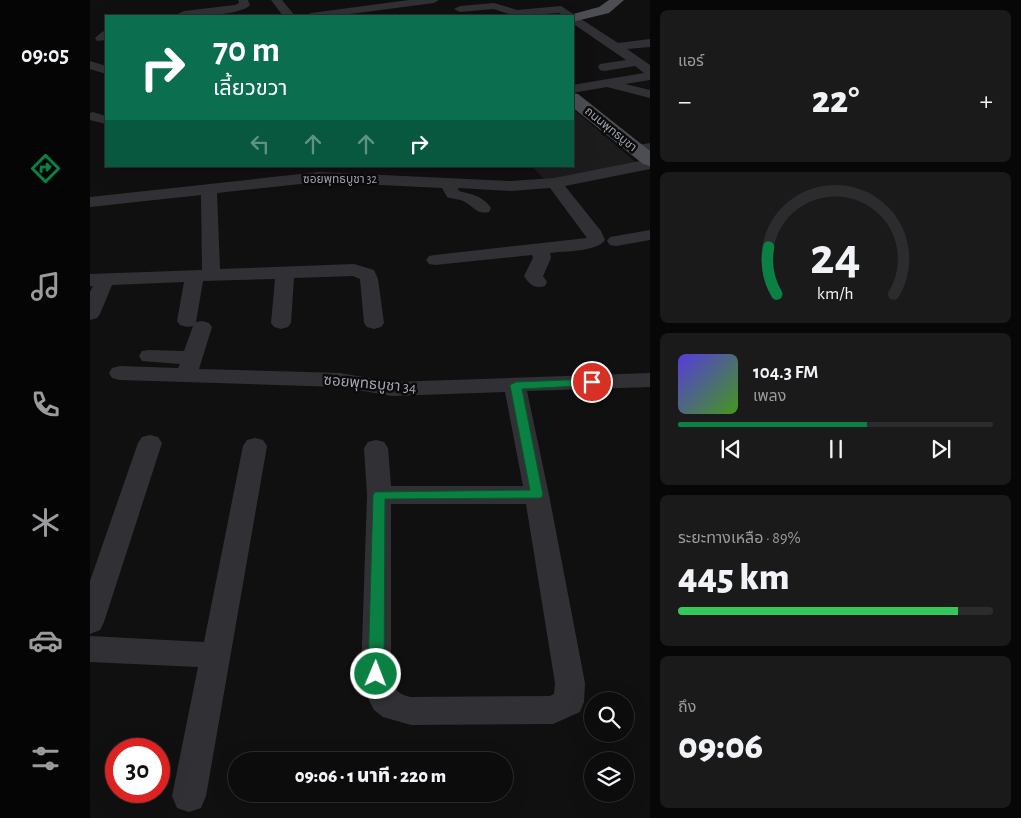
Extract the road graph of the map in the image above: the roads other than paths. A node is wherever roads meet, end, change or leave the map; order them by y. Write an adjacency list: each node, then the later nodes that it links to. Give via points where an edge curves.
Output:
1 (190, 0): 14 (street)
2 (243, 0): 14 (street, via 245,5 237,8)
3 (276, 0): 15 (street)
4 (351, 0): 10 (street)
5 (382, 0): 10 (street)
6 (434, 0): 10 (street)
7 (548, 0): 18 (street)
8 (617, 0): 18 (main road, via 604,10)
9 (490, 3): 13 (street); 18 (street, via 516,13)
10 (366, 5): 16 (street); 17 (street)
11 (446, 5): 12 (street, via 428,8); 13 (street)
12 (423, 13)
13 (465, 13)
14 (184, 15)
15 (287, 15)
16 (316, 15)
17 (371, 15)
18 (569, 15)
19 (574, 18): 21 (street)
20 (650, 43): 21 (street)
21 (615, 47): 25 (street)
22 (618, 65): 24 (street); 25 (street); 27 (street)
23 (91, 66): 26 (street)
24 (604, 67)
25 (645, 68): 27 (street)
26 (105, 70)
27 (636, 78): 28 (street)
28 (606, 83): 29 (street); 30 (street)
29 (574, 89)
30 (650, 94)
31 (574, 99): 32 (main road, ถนนพุทธบูชา)
32 (645, 152)
33 (650, 164): 39 (street, ซอยพุทธบูชา 32)
34 (305, 167): 36 (street)
35 (240, 173): 37 (street, via 244,177)
36 (329, 173): 37 (street, ซอยพุทธบูชา 32); 38 (street, ซอยพุทธบูชา 32)
37 (271, 174): 40 (street, ซอยพุทธบูชา 32)
38 (448, 182): 39 (street, ซอยพุทธบูชา 32, via 510,186); 42 (street, via 450,192 470,198)
39 (554, 183): 45 (street, via 596,240)
40 (209, 190): 41 (street, ซอยพุทธบูชา 32); 48 (street)
41 (90, 202)
42 (482, 208)
43 (650, 235): 44 (street)
44 (616, 241)
45 (540, 250): 46 (street); 50 (street, via 542,258 533,276)
46 (436, 260)
47 (285, 273): 48 (street); 52 (street); 53 (street, via 362,271 369,279)
48 (203, 275): 49 (street); 55 (street)
49 (97, 280): 51 (street)
50 (538, 282)
51 (90, 314)
52 (281, 323)
53 (374, 323)
54 (149, 356): 55 (street)
55 (190, 366): 56 (street, ซอยพุทธบูชา 34); 58 (street, ซอยพุทธบูชา 34, via 340,380 392,389)
56 (120, 373)
57 (650, 380): 58 (street, ซอยพุทธบูชา 34)
58 (516, 385): 63 (street)
59 (150, 443): 64 (street)
60 (255, 446): 66 (street)
61 (376, 448): 62 (street)
62 (379, 495): 63 (street); 63 (street, via 376,674 381,697 392,708 410,711 553,710 569,702 570,683)
63 (537, 495)
64 (90, 622)
65 (90, 649): 66 (street)
66 (216, 655): 67 (street)
67 (189, 796)

